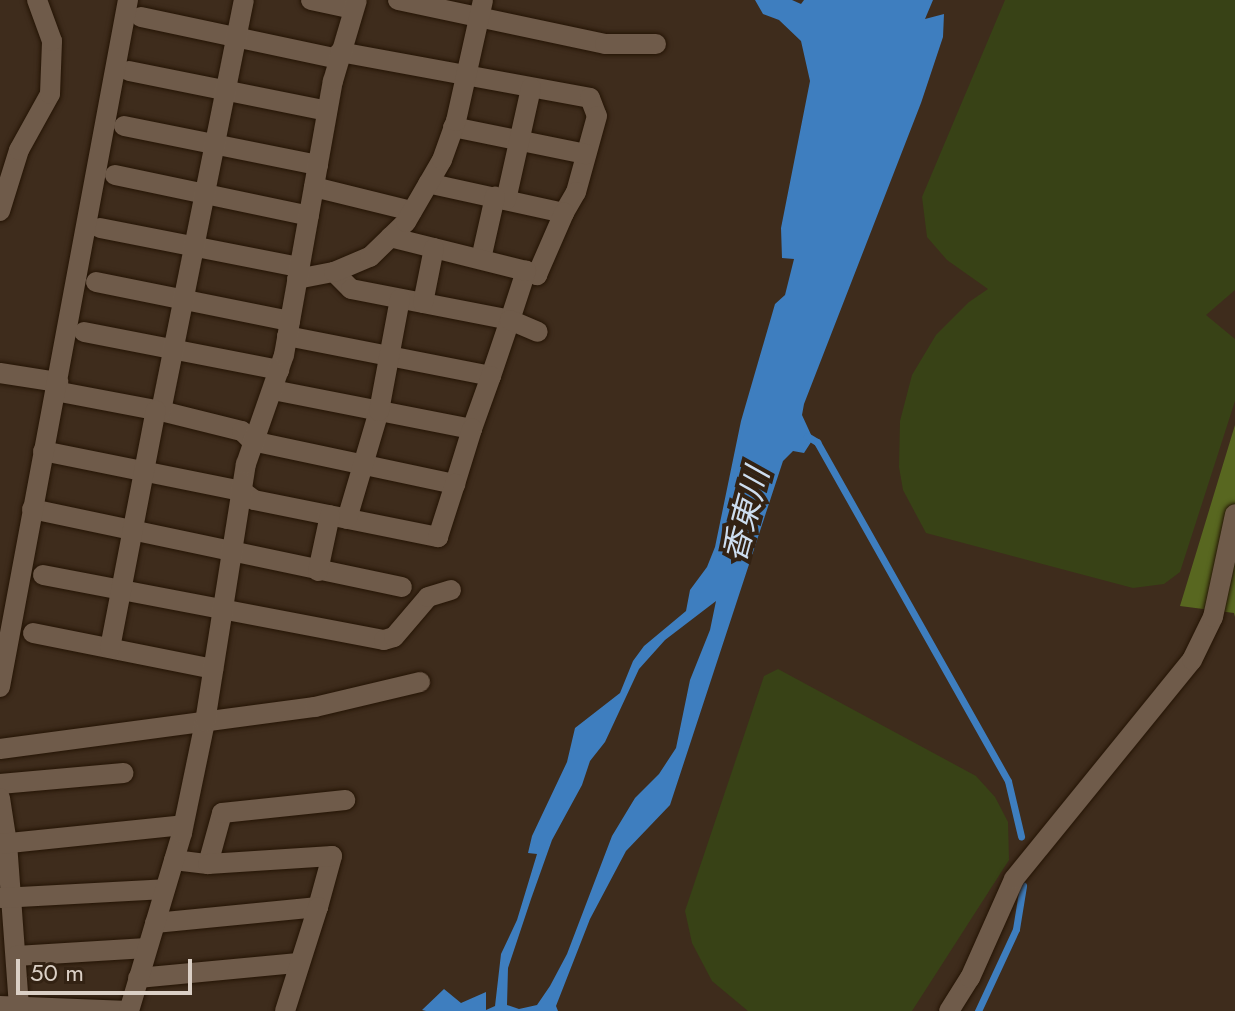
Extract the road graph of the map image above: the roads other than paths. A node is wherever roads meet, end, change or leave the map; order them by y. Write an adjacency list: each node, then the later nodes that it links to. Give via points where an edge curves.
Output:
1 (37, 0): 28 (street, via 52,41 50,94 19,150)
2 (128, 0): 53 (street)
3 (244, 0): 9 (street)
4 (311, 0): 6 (street)
5 (398, 0): 7 (street)
6 (355, 4): 11 (street)
7 (481, 8): 10 (street, via 605,44); 13 (street)
8 (141, 17): 9 (street)
9 (235, 38): 11 (street); 15 (street)
10 (656, 44)
11 (340, 56): 13 (street); 16 (street)
12 (129, 71): 15 (street)
13 (466, 76): 14 (street); 18 (street)
14 (531, 88): 19 (street); 21 (street, via 590,98 597,116)
15 (225, 91): 16 (street); 20 (street)
16 (327, 111): 22 (street)
17 (124, 126): 20 (street)
18 (453, 127): 19 (street); 24 (street)
19 (519, 140): 21 (street); 27 (street)
20 (214, 144): 22 (street); 26 (street)
21 (586, 154): 30 (street)
22 (318, 165): 25 (street)
23 (115, 175): 26 (street)
24 (428, 183): 27 (street); 29 (street)
25 (314, 187): 29 (street); 31 (street)
26 (205, 194): 31 (street); 34 (street)
27 (500, 199): 30 (street); 36 (street)
28 (0, 211)
29 (412, 211): 33 (street)
30 (564, 213): 37 (street, via 537,275)
31 (309, 216): 39 (street)
32 (100, 228): 34 (street)
33 (390, 237): 35 (street); 38 (street, via 370,257)
34 (195, 246): 39 (street); 41 (street)
35 (434, 248): 36 (street); 43 (street)
36 (481, 259): 37 (street)
37 (526, 271): 44 (street)
38 (334, 272): 39 (street); 42 (street, via 351,289)
39 (298, 273): 45 (street)
40 (96, 282): 41 (street)
41 (184, 299): 45 (street); 48 (street)
42 (400, 299): 43 (street); 49 (street)
43 (423, 303): 44 (street)
44 (510, 320): 47 (street); 51 (street)
45 (288, 328): 49 (street); 52 (street)
46 (84, 332): 48 (street)
47 (538, 332)
48 (174, 349): 52 (street); 54 (street)
49 (389, 356): 51 (street); 55 (street)
50 (0, 373): 53 (street)
51 (491, 376): 56 (street)
52 (276, 380): 55 (street); 57 (street)
53 (56, 387): 54 (street); 58 (street)
54 (159, 411): 57 (street, via 242,431); 60 (street)
55 (379, 411): 56 (street); 59 (street)
56 (472, 429): 61 (street)
57 (252, 441): 59 (street); 62 (street)
58 (43, 451): 60 (street); 63 (street)
59 (361, 464): 61 (street); 65 (street)
60 (144, 471): 62 (street); 66 (street)
61 (455, 484): 65 (street, via 438,537)
62 (242, 491): 65 (street, via 254,500); 67 (street)
63 (32, 509): 66 (street); 78 (street)
64 (1235, 514): 100 (street, via 1213,617 1192,660 1014,879 970,978)
65 (338, 517): 68 (street)
66 (132, 531): 67 (street); 72 (street)
67 (231, 553): 68 (street); 73 (street)
68 (318, 571): 70 (street)
69 (43, 575): 72 (street)
70 (402, 587)
71 (451, 590): 73 (street, via 428,597 394,637 384,640)
72 (121, 591): 73 (street); 75 (street)
73 (222, 611): 76 (street)
74 (33, 633): 75 (street)
75 (110, 648): 76 (street)
76 (213, 669): 79 (street)
77 (420, 682): 79 (street, via 315,707)
78 (0, 687)
79 (205, 722): 80 (street); 85 (street)
80 (0, 749)
81 (124, 773): 82 (street)
82 (0, 784)
83 (0, 798): 86 (street)
84 (345, 800): 88 (street, via 222,813)
85 (183, 825): 86 (street); 87 (street)
86 (4, 844): 90 (street)
87 (174, 860): 88 (street); 89 (street)
88 (208, 864): 91 (street, via 332,856)
89 (165, 889): 90 (street); 92 (street)
90 (6, 898): 94 (street)
91 (318, 907): 92 (street); 95 (street)
92 (155, 923): 93 (street)
93 (147, 948): 94 (street); 96 (street)
94 (10, 953): 97 (street)
95 (298, 963): 96 (street); 99 (street)
96 (138, 978): 98 (street)
97 (10, 1007): 98 (street)
98 (129, 1011)
99 (285, 1011)
100 (949, 1011)

